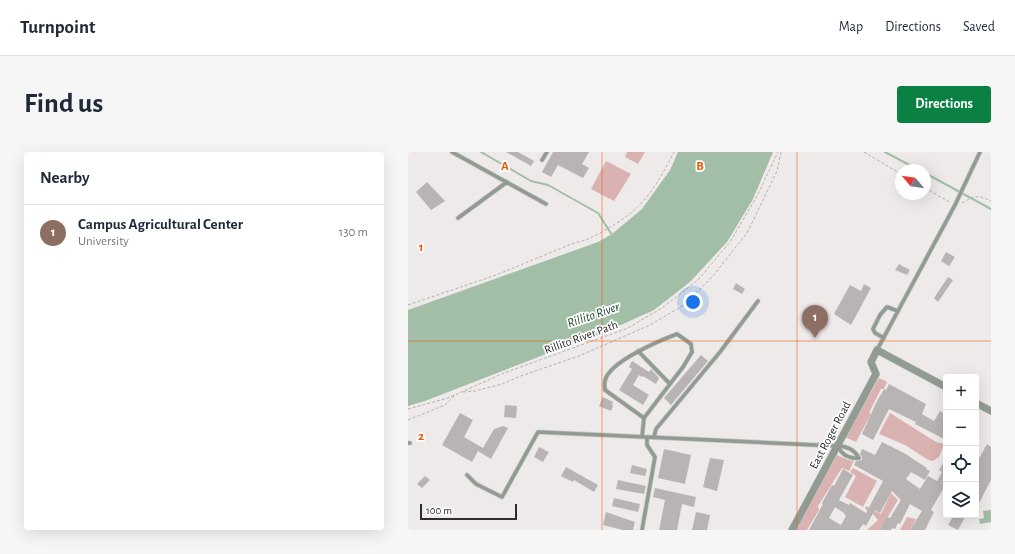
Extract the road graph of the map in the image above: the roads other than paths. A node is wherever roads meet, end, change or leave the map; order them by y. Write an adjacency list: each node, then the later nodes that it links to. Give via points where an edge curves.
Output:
1 (452, 152): 5 (lane)
2 (547, 152): 4 (lane)
3 (980, 152): 9 (lane, via 955,205)
4 (542, 160)
5 (507, 182): 6 (lane); 7 (lane)
6 (546, 204)
7 (458, 218)
8 (758, 302): 20 (lane, via 656,429)
9 (898, 311): 10 (lane); 10 (lane, via 887,307 880,315 873,329)
10 (884, 338): 11 (lane)
11 (877, 350): 14 (street); 21 (street, East Roger Road, via 871,362 876,374)
12 (638, 351): 13 (lane); 13 (lane, via 677,334 691,344 692,352); 17 (lane, via 611,371 605,380 605,390)
13 (670, 384): 17 (lane)
14 (943, 385)
15 (979, 405): 16 (street)
16 (991, 411)
17 (644, 418): 18 (lane)
18 (642, 436): 19 (lane); 22 (lane, via 538,432 502,497 476,484)
19 (647, 437): 20 (lane); 23 (lane, via 647,445 655,458)
20 (654, 437): 21 (lane)
21 (837, 446): 21 (lane, via 841,453 852,459 859,458 856,452 846,446); 24 (street, East Roger Road)
22 (467, 475)
23 (642, 530)
24 (792, 530)

